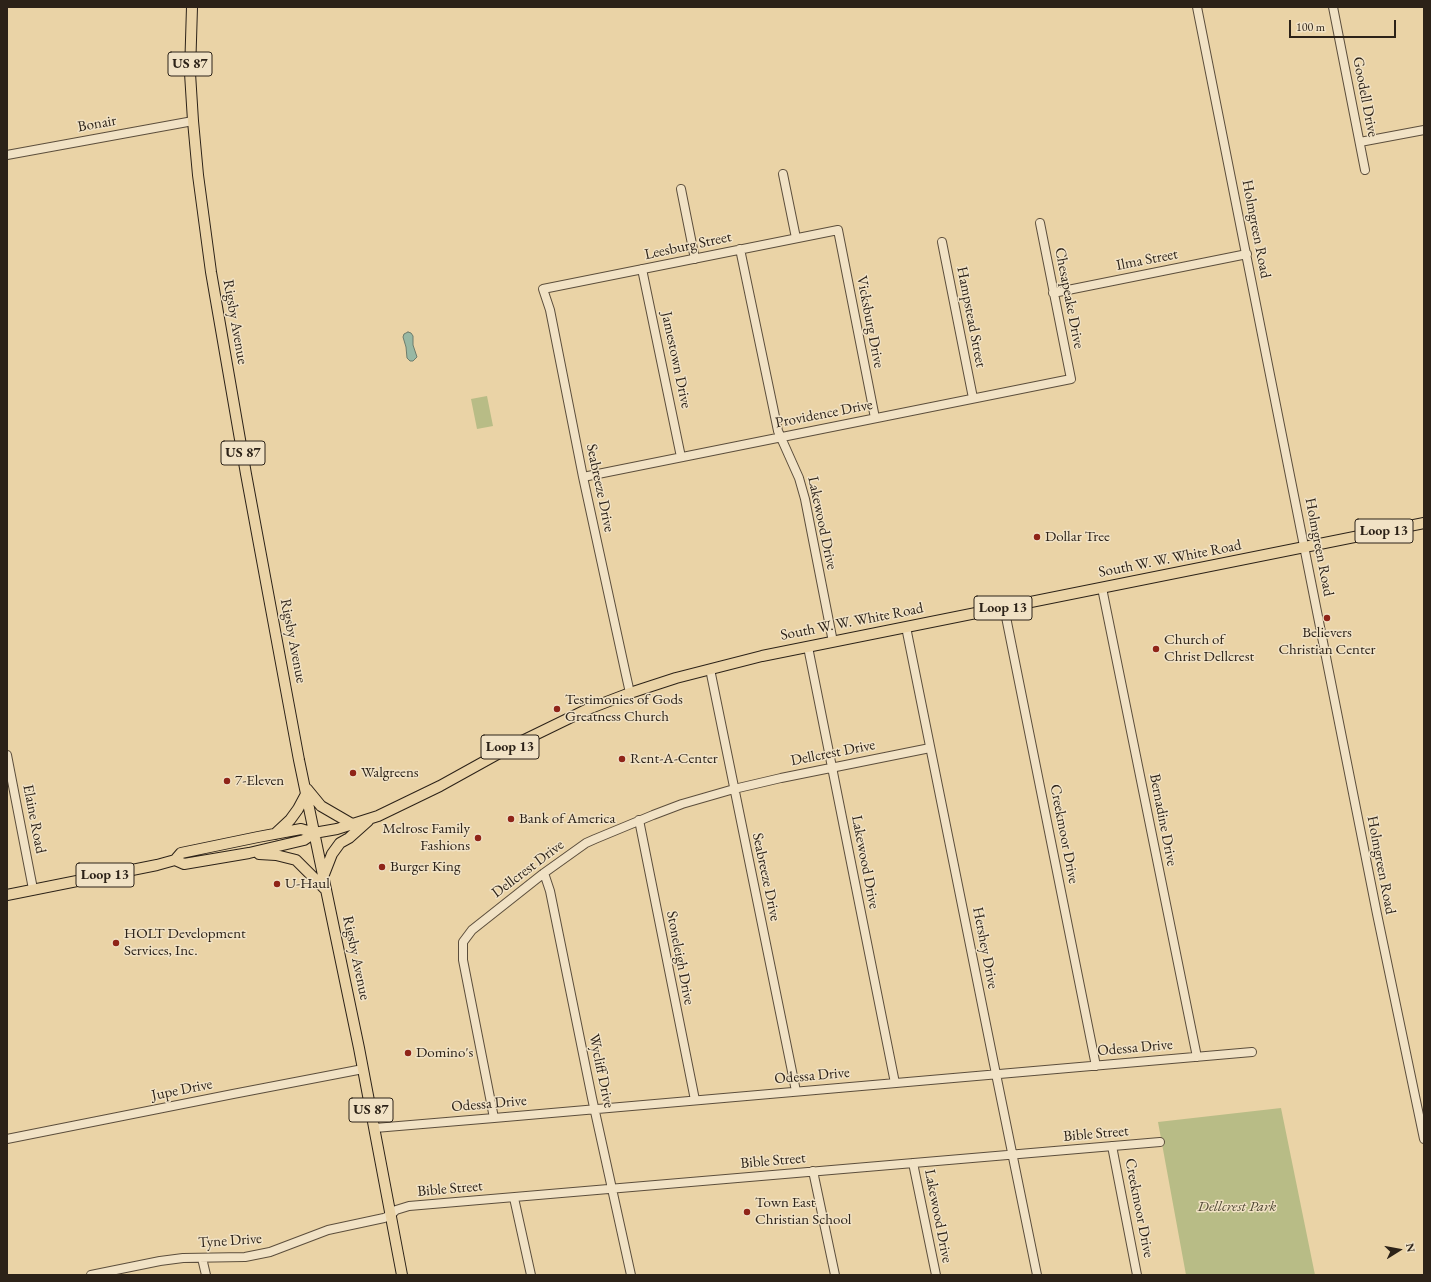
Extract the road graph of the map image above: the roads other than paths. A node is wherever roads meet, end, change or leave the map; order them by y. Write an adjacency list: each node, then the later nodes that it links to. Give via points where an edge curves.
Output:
1 (1197, 7): 16 (street, Holmgreen Road)
2 (1333, 7): 6 (street, Goodell Drive)
3 (193, 9): 4 (main road, Rigsby Avenue / US 87, via 190,73)
4 (192, 121): 7 (street, Bonair); 39 (main road, Rigsby Avenue / US 87, via 211,272)
5 (1424, 130): 6 (street)
6 (1360, 142): 8 (street, Goodell Drive)
7 (7, 155)
8 (1365, 170)
9 (783, 174): 13 (street)
10 (681, 189): 17 (street)
11 (1040, 224): 20 (street, Chesapeake Drive)
12 (838, 230): 13 (street, Leesburg Street); 23 (street, Vicksburg Drive)
13 (796, 238): 15 (street, Leesburg Street)
14 (942, 242): 22 (street, Hampstead Street)
15 (740, 249): 17 (street, Leesburg Street); 24 (street, Lakewood Drive)
16 (1247, 254): 20 (street, Ilma Street); 28 (street, Holmgreen Road)
17 (695, 259): 18 (street, Leesburg Street)
18 (642, 269): 19 (street, Leesburg Street); 25 (street, Jamestown Drive)
19 (543, 289): 26 (street, Seabreeze Drive, via 550,310)
20 (1053, 293): 21 (street, Chesapeake Drive)
21 (1071, 379): 22 (street, Providence Drive)
22 (973, 398): 23 (street, Providence Drive)
23 (875, 418): 24 (street, Providence Drive)
24 (780, 437): 25 (street, Providence Drive); 32 (street, Lakewood Drive, via 799,478 805,499)
25 (681, 457): 26 (street, Providence Drive)
26 (583, 477): 35 (street, Seabreeze Drive)
27 (1424, 523): 28 (main road, South W. W. White Road / Loop 13)
28 (1304, 547): 29 (main road, South W. W. White Road / Loop 13); 67 (street, Holmgreen Road, via 1376,914)
29 (1102, 588): 30 (main road, South W. W. White Road / Loop 13); 56 (street, Bernadine Drive)
30 (1004, 607): 31 (main road, South W. W. White Road / Loop 13); 57 (street, Creekmoor Drive)
31 (906, 627): 32 (main road, South W. W. White Road / Loop 13); 36 (street, Hershey Drive)
32 (832, 642): 33 (main road, South W. W. White Road / Loop 13)
33 (808, 647): 34 (main road, South W. W. White Road / Loop 13); 38 (street, Lakewood Drive)
34 (710, 669): 35 (main road, South W. W. White Road / Loop 13); 40 (street, Seabreeze Drive)
35 (630, 692): 41 (main road, South W. W. White Road / Loop 13, via 514,744 440,786)
36 (930, 748): 38 (street, Dellcrest Drive); 59 (street, Hershey Drive)
37 (7, 755): 52 (street, Elaine Road)
38 (832, 768): 40 (street, Dellcrest Drive); 60 (street, Lakewood Drive)
39 (305, 789): 43 (main road, via 321,806); 44 (main road, via 298,809); 45 (main road, Rigsby Avenue / US 87)
40 (734, 789): 42 (street, Dellcrest Drive); 61 (street, Seabreeze Drive)
41 (372, 818): 43 (main road, South W. W. White Road / Loop 13); 51 (main road, via 340,843 332,854)
42 (639, 820): 50 (street, Dellcrest Drive, via 595,838); 62 (street, Stoneleigh Drive)
43 (352, 824): 45 (main road, South W. W. White Road / Loop 13)
44 (275, 834): 45 (main road, South W. W. White Road / Loop 13, via 301,829); 46 (main road, South W. W. White Road / Loop 13)
45 (314, 834): 47 (main road, South W. W. White Road / Loop 13, via 304,840); 51 (main road, Rigsby Avenue / US 87)
46 (258, 837): 47 (main road); 49 (main road, South W. W. White Road / Loop 13, via 181,853)
47 (260, 850): 48 (main road, South W. W. White Road / Loop 13)
48 (249, 853): 49 (main road, South W. W. White Road / Loop 13, via 184,864); 53 (main road, via 296,860)
49 (175, 860): 52 (main road, South W. W. White Road / Loop 13)
50 (544, 874): 63 (street, Wycliff Drive, via 550,891); 64 (street, Dellcrest Drive, via 472,930 463,942 462,960)
51 (323, 877): 53 (main road, Rigsby Avenue / US 87)
52 (33, 889): 54 (main road, South W. W. White Road / Loop 13)
53 (326, 890): 58 (main road, Rigsby Avenue / US 87)
54 (7, 895)
55 (1252, 1052): 56 (street, Odessa Drive)
56 (1196, 1057): 57 (street, Odessa Drive)
57 (1096, 1066): 59 (street, Odessa Drive)
58 (363, 1069): 65 (main road, Rigsby Avenue / US 87); 66 (street, Jupe Drive)
59 (996, 1074): 60 (street, Odessa Drive); 70 (street, Hershey Drive)
60 (895, 1083): 61 (street, Odessa Drive)
61 (796, 1091): 62 (street, Odessa Drive)
62 (694, 1100): 63 (street, Odessa Drive)
63 (594, 1109): 64 (street, Odessa Drive); 73 (street, Wycliff Drive)
64 (494, 1118): 65 (street, Odessa Drive)
65 (375, 1128): 75 (main road, Rigsby Avenue / US 87)
66 (7, 1139)
67 (1424, 1139)
68 (1160, 1142): 69 (street, Bible Street)
69 (1112, 1146): 70 (street, Bible Street); 85 (street, Creekmoor Drive)
70 (1012, 1155): 71 (street, Bible Street); 84 (street, Hershey Drive)
71 (913, 1163): 72 (street, Bible Street); 83 (street, Lakewood Drive)
72 (813, 1171): 73 (street, Bible Street); 82 (street)
73 (611, 1189): 74 (street, Bible Street); 81 (street, Wycliff Drive)
74 (514, 1198): 75 (street, Bible Street, via 409,1206 396,1210); 80 (street)
75 (391, 1215): 76 (street, Tyne Drive, via 328,1230 270,1252 245,1257); 79 (main road, Rigsby Avenue / US 87)
76 (202, 1258): 77 (street, Tyne Drive, via 160,1261); 78 (street)
77 (91, 1275)
78 (206, 1275)
79 (402, 1275)
80 (531, 1275)
81 (631, 1275)
82 (835, 1275)
83 (936, 1275)
84 (1037, 1275)
85 (1138, 1275)

